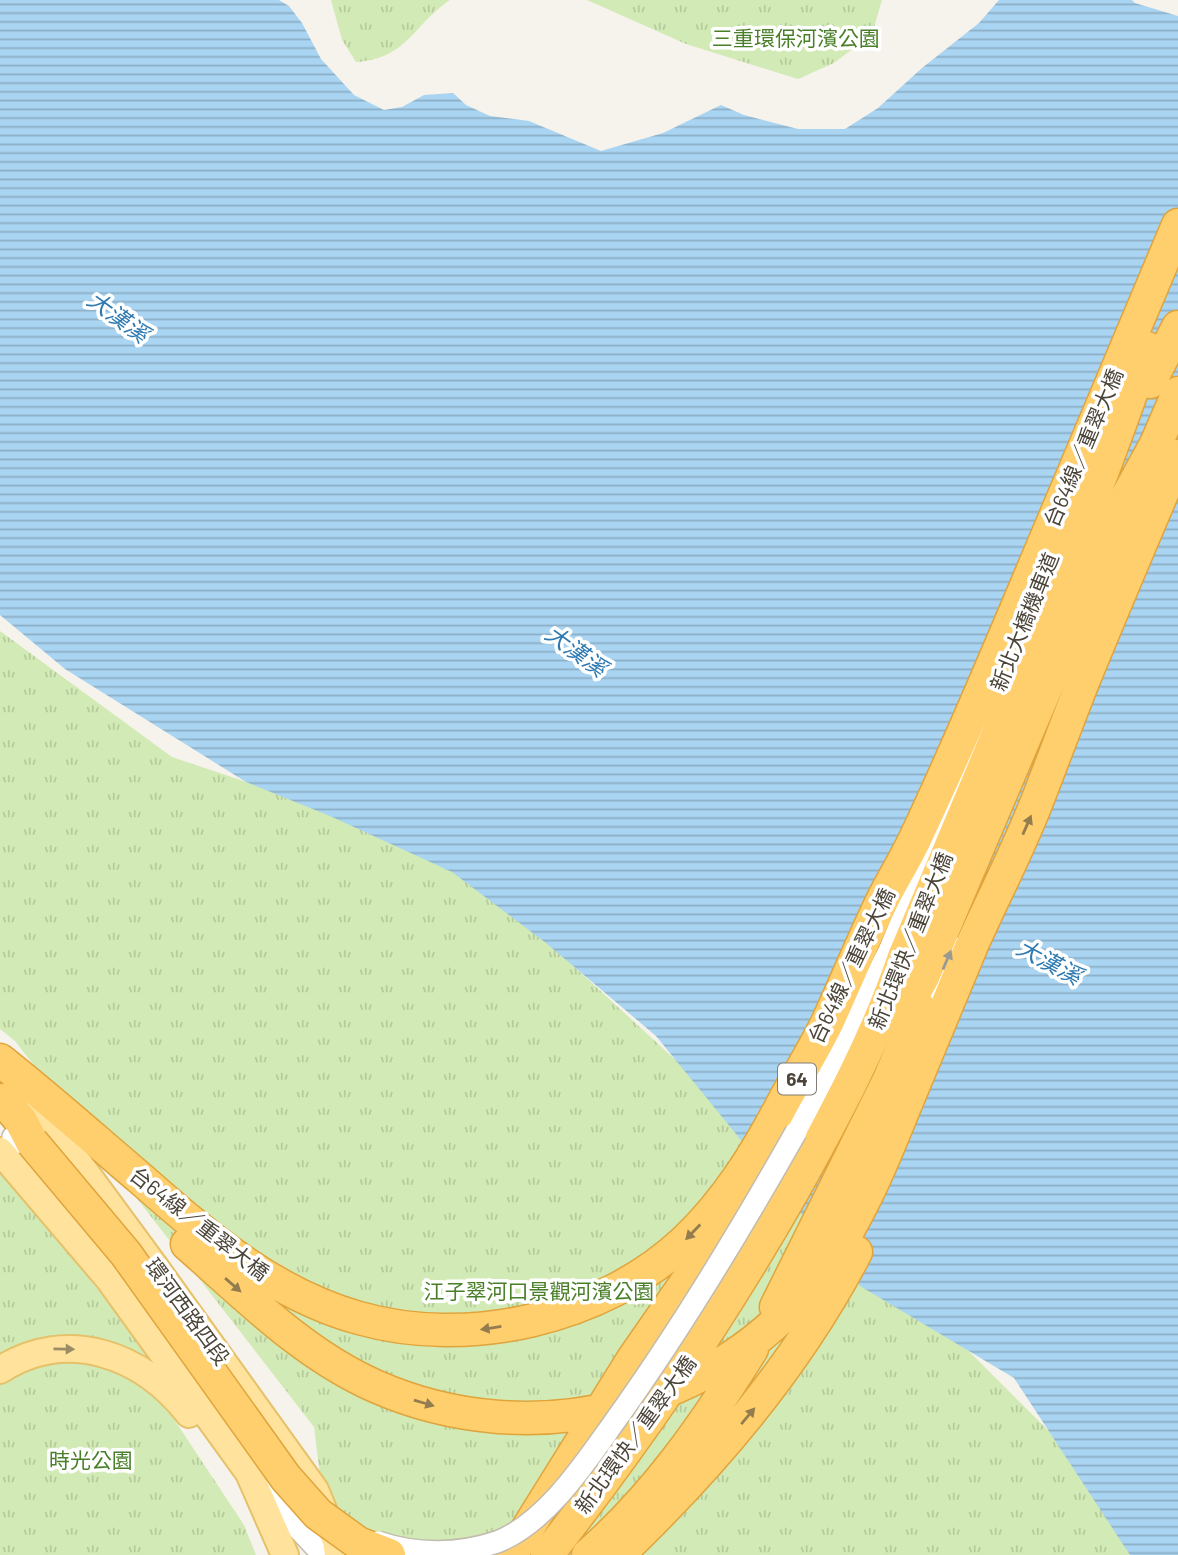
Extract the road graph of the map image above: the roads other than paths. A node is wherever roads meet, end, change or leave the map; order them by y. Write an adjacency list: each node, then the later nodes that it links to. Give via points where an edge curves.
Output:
1 (1178, 225): 11 (highway, 台64線／重翠大橋 / 64)
2 (1178, 244): 15 (street, 新北大橋機車道, bridge, via 889,951 739,1233 651,1371 586,1461 527,1525 498,1542 459,1553 428,1554 395,1549 363,1536 324,1507 291,1472 131,1251)
3 (1178, 276): 9 (highway, 新北環快／重翠大橋, via 1150,340)
4 (1178, 327): 9 (highway)
5 (1178, 360): 10 (highway)
6 (1178, 393): 10 (highway, 新北環快／重翠大橋)
7 (1178, 431): 26 (street, one-way to 7, via 679,1472 770,1336 918,1034 1063,682)
8 (1178, 456): 12 (highway, 台64線／重翠大橋 / 64, one-way to 8, via 1035,807)
9 (1106, 467): 13 (highway, 新北環快／重翠大橋)
10 (1128, 495): 13 (highway, 新北環快／重翠大橋)
11 (914, 841): 15 (highway, 台64線／重翠大橋 / 64, one-way to 15, via 826,1025 766,1135 724,1199 682,1244 638,1276 586,1303 530,1322 475,1330 416,1328 362,1319 308,1300); 22 (highway, bridge, via 894,906 857,992 799,1108 757,1180 633,1359)
12 (974, 941): 15 (highway, 台64線／重翠大橋 / 64, one-way to 12, via 325,1359 375,1386 477,1416 538,1420 594,1413 650,1398 707,1373 783,1316 822,1272 886,1154); 27 (highway, one-way to 12, via 674,1501 753,1410 842,1279 888,1191 939,1064 968,987)
13 (913, 967): 21 (highway, via 876,1000 746,1238 659,1377 568,1498 536,1528 502,1549); 23 (highway, 新北環快／重翠大橋, via 888,1003 823,1138 754,1260 688,1365); 24 (highway, 新北環快／重翠大橋, via 900,1020 848,1128 776,1259 679,1409); 25 (highway, via 915,1018 889,1080 763,1331 719,1403 672,1466 618,1529)
14 (0, 1060): 15 (highway, 64)
15 (18, 1123): 17 (main road, via 108,1278 249,1473); 18 (street, via 271,1491); 19 (highway, via 151,1301 277,1486); 19 (main road, 環河西路四段, via 32,1114 80,1165 315,1490); 20 (highway, bridge, via 126,1254 286,1478 318,1514 358,1543)
16 (0, 1370): 17 (main road, one-way to 17, via 34,1353 67,1348 124,1359 147,1374 178,1400 215,1448)
17 (273, 1552)
18 (323, 1555)
19 (338, 1555)
20 (389, 1555)
21 (482, 1555)
22 (511, 1555)
23 (547, 1555)
24 (569, 1555)
25 (588, 1555)
26 (600, 1555)
27 (618, 1555)

